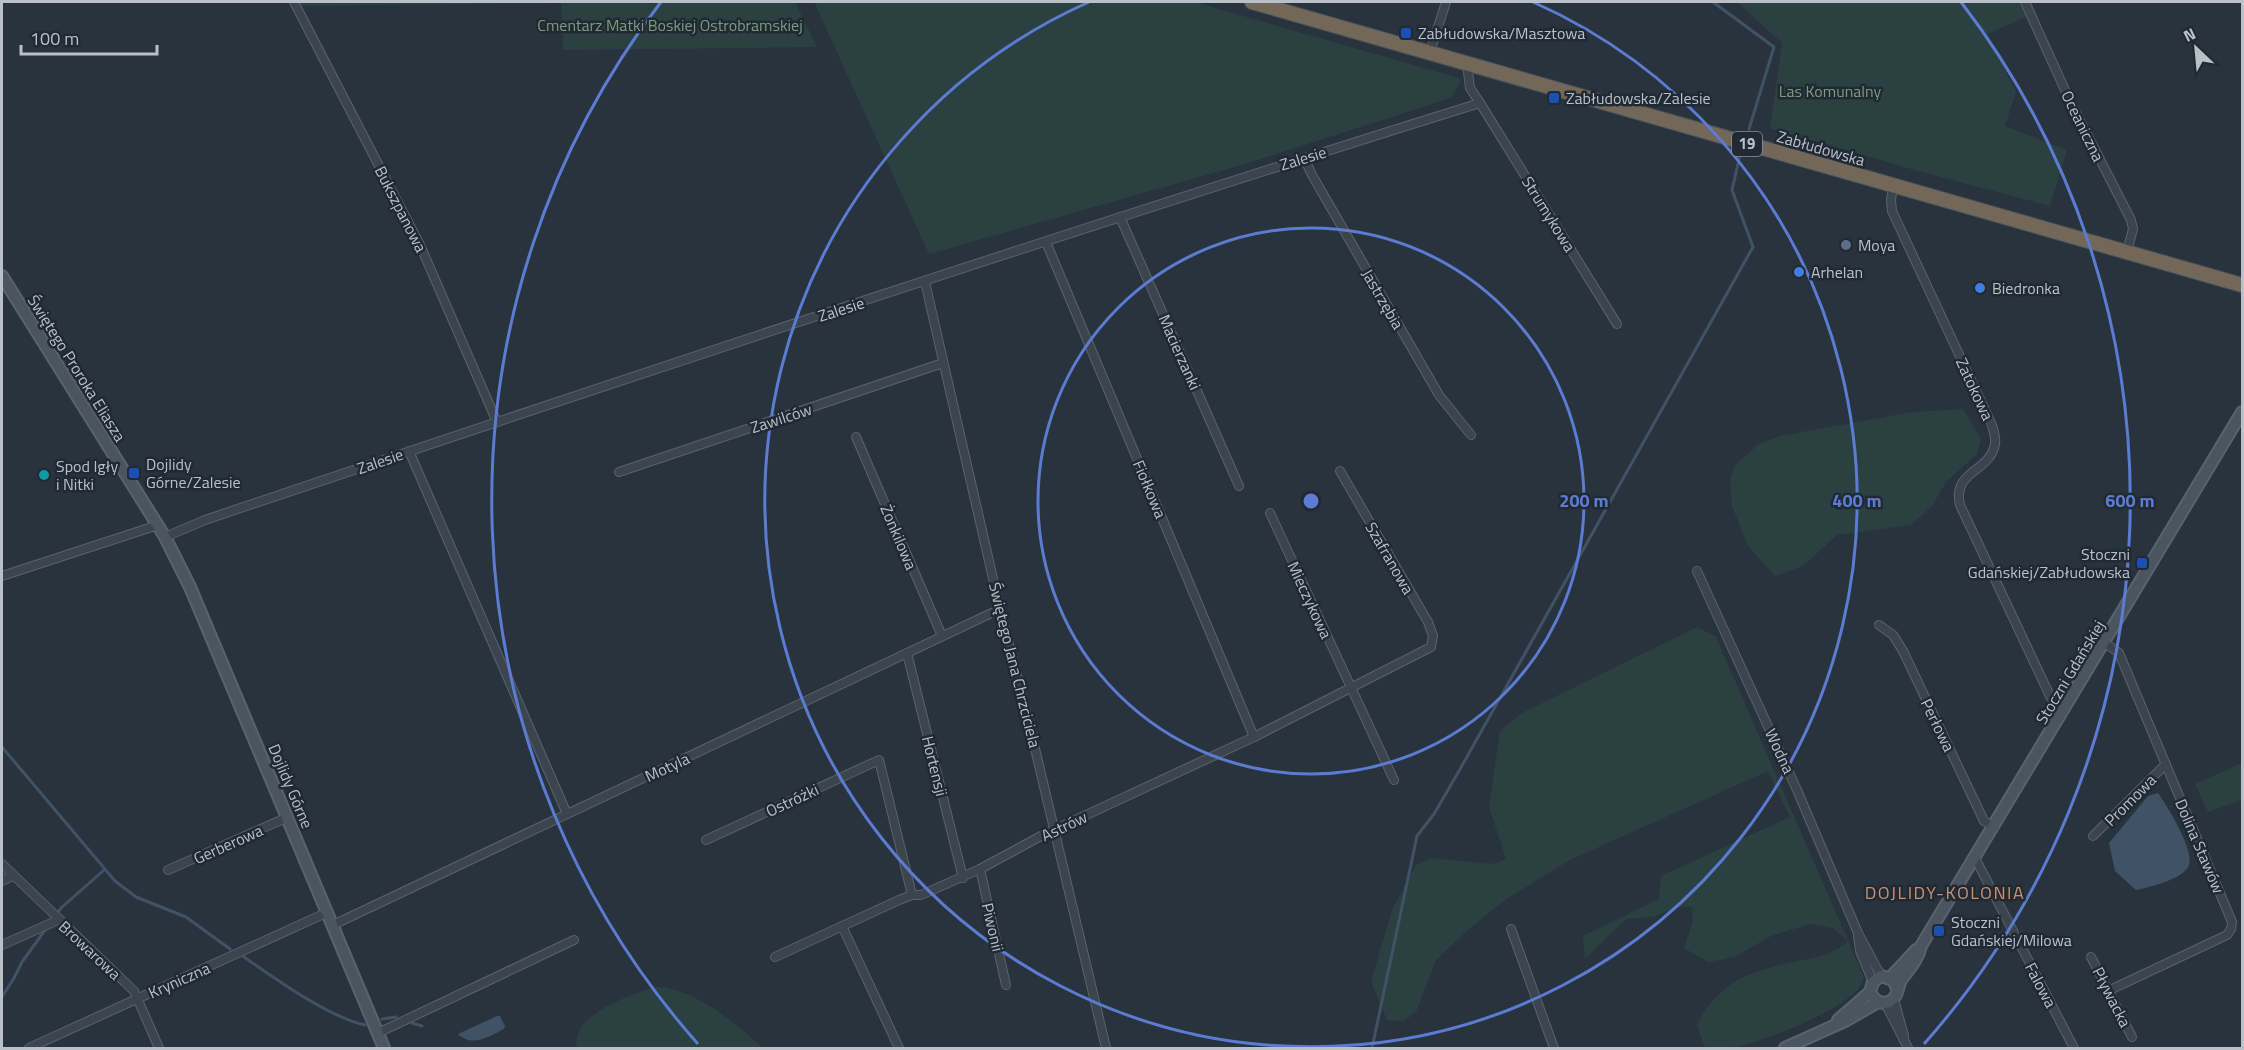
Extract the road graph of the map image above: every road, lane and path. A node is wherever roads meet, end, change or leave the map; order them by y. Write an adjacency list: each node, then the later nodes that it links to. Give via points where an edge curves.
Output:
1 (294, 2): 19 (street, Bukszpanowa, via 420,245)
2 (1252, 2): 5 (highway, Zabłudowska / 19)
3 (1446, 2): 5 (street)
4 (2025, 2): 12 (street, Oceaniczna, via 2131,220 2133,229)
5 (1430, 52): 6 (highway, Zabłudowska / 19)
6 (1467, 64): 7 (street, via 1470,88); 9 (highway, Zabłudowska / 19)
7 (1480, 104): 8 (street, Zalesie); 16 (street, Strumykowa)
8 (1304, 158): 10 (street, Zalesie); 20 (street, Jastrzębia, via 1439,395)
9 (1893, 185): 12 (highway, Zabłudowska / 19); 38 (street, Zatokowa, via 1891,205 1895,218 1996,440 1994,452 1959,486 1960,506 2050,696)
10 (1120, 217): 11 (street, Zalesie); 25 (street, Macierzanki)
11 (1046, 242): 14 (street, Zalesie); 39 (street, Fiołkowa)
12 (2127, 252): 15 (highway, Zabłudowska / 19)
13 (2, 276): 27 (street, Świętego Proroka Eliasza)
14 (925, 282): 17 (street, Świętego Jana Chrzciciela); 19 (street, Zalesie)
15 (2242, 285)
16 (1617, 324)
17 (944, 363): 24 (street, Zawilców); 31 (street, Świętego Jana Chrzciciela)
18 (2242, 412): 34 (street, Stoczni Gdańskiej)
19 (497, 422): 22 (street, Zalesie)
20 (1471, 435)
21 (856, 438): 33 (street, Żonkilowa)
22 (409, 451): 28 (street, Zalesie); 42 (street)
23 (1341, 471): 35 (street, Szafranowa, via 1428,622 1433,636)
24 (619, 472)
25 (1239, 486)
26 (1270, 513): 37 (street, Mieczykowa)
27 (158, 525): 28 (street, Świętego Proroka Eliasza); 30 (street)
28 (165, 537): 43 (street, Dojlidy Górne, via 193,592)
29 (1697, 571): 66 (street, Wodna, via 1807,811)
30 (2, 576)
31 (1000, 609): 33 (street, Motyla); 45 (street, Świętego Jana Chrzciciela)
32 (1879, 626): 44 (street, Perłowa, via 1893,635 1903,651 1984,821)
33 (942, 636): 36 (street, Motyla)
34 (2105, 643): 38 (street, Stoczni Gdańskiej); 40 (street, Dolina Stawów, via 2119,653)
35 (1431, 647): 37 (street, Astrów)
36 (907, 653): 42 (street, Motyla); 53 (street, Hortensji)
37 (1350, 687): 39 (street, Astrów); 41 (street, Mieczykowa)
38 (2062, 712): 44 (street, Stoczni Gdańskiej)
39 (1254, 737): 45 (street, Astrów)
40 (2166, 764): 46 (street, Promowa); 68 (street, Dolina Stawów, via 2232,922 2231,929 2227,935)
41 (1394, 780)
42 (567, 814): 58 (street, Motyla)
43 (288, 817): 51 (street, Gerberowa); 56 (street, Dojlidy Górne)
44 (1994, 827): 48 (street, Stoczni Gdańskiej)
45 (1054, 830): 50 (street, Astrów); 78 (street, Świętego Jana Chrzciciela)
46 (2093, 836)
47 (706, 840): 55 (street, Ostróżki, via 879,760)
48 (1975, 858): 63 (street, Stoczni Gdańskiej); 82 (street, Falowa)
49 (2, 864): 52 (street, Browarowa)
50 (980, 869): 53 (street, Astrów); 67 (street, Piwonii)
51 (168, 870)
52 (13, 876): 54 (street); 57 (street, Browarowa)
53 (963, 878): 55 (street, Astrów)
54 (2, 881)
55 (912, 895): 59 (street, Astrów)
56 (328, 912): 58 (street, Dojlidy Górne); 69 (street, Kryniczna)
57 (58, 920): 62 (street); 69 (street, Browarowa)
58 (333, 925): 72 (street, Dojlidy Górne)
59 (842, 926): 64 (street, Astrów); 77 (street)
60 (1511, 929): 79 (street)
61 (574, 940): 72 (street)
62 (2, 945)
63 (1921, 946): 66 (street, Stoczni Gdańskiej); 70 (street, Stoczni Gdańskiej, via 1918,957)
64 (775, 957)
65 (2091, 957): 68 (street, Pływacka)
66 (1879, 982): 70 (street); 70 (street); 71 (street, Stoczni Gdańskiej)
67 (1006, 985)
68 (2110, 990): 73 (street, Pływacka)
69 (139, 998): 74 (street, Kryniczna); 75 (street, Browarowa)
70 (1888, 998): 71 (street, Stoczni Gdańskiej); 81 (street)
71 (1831, 1026): 80 (street, Stoczni Gdańskiej)
72 (378, 1033): 76 (street, Dojlidy Górne)
73 (2132, 1037)
74 (29, 1048)
75 (159, 1048)
76 (384, 1048)
77 (899, 1048)
78 (1106, 1048)
79 (1554, 1048)
80 (1785, 1048)
81 (1908, 1048)
82 (2074, 1048)

